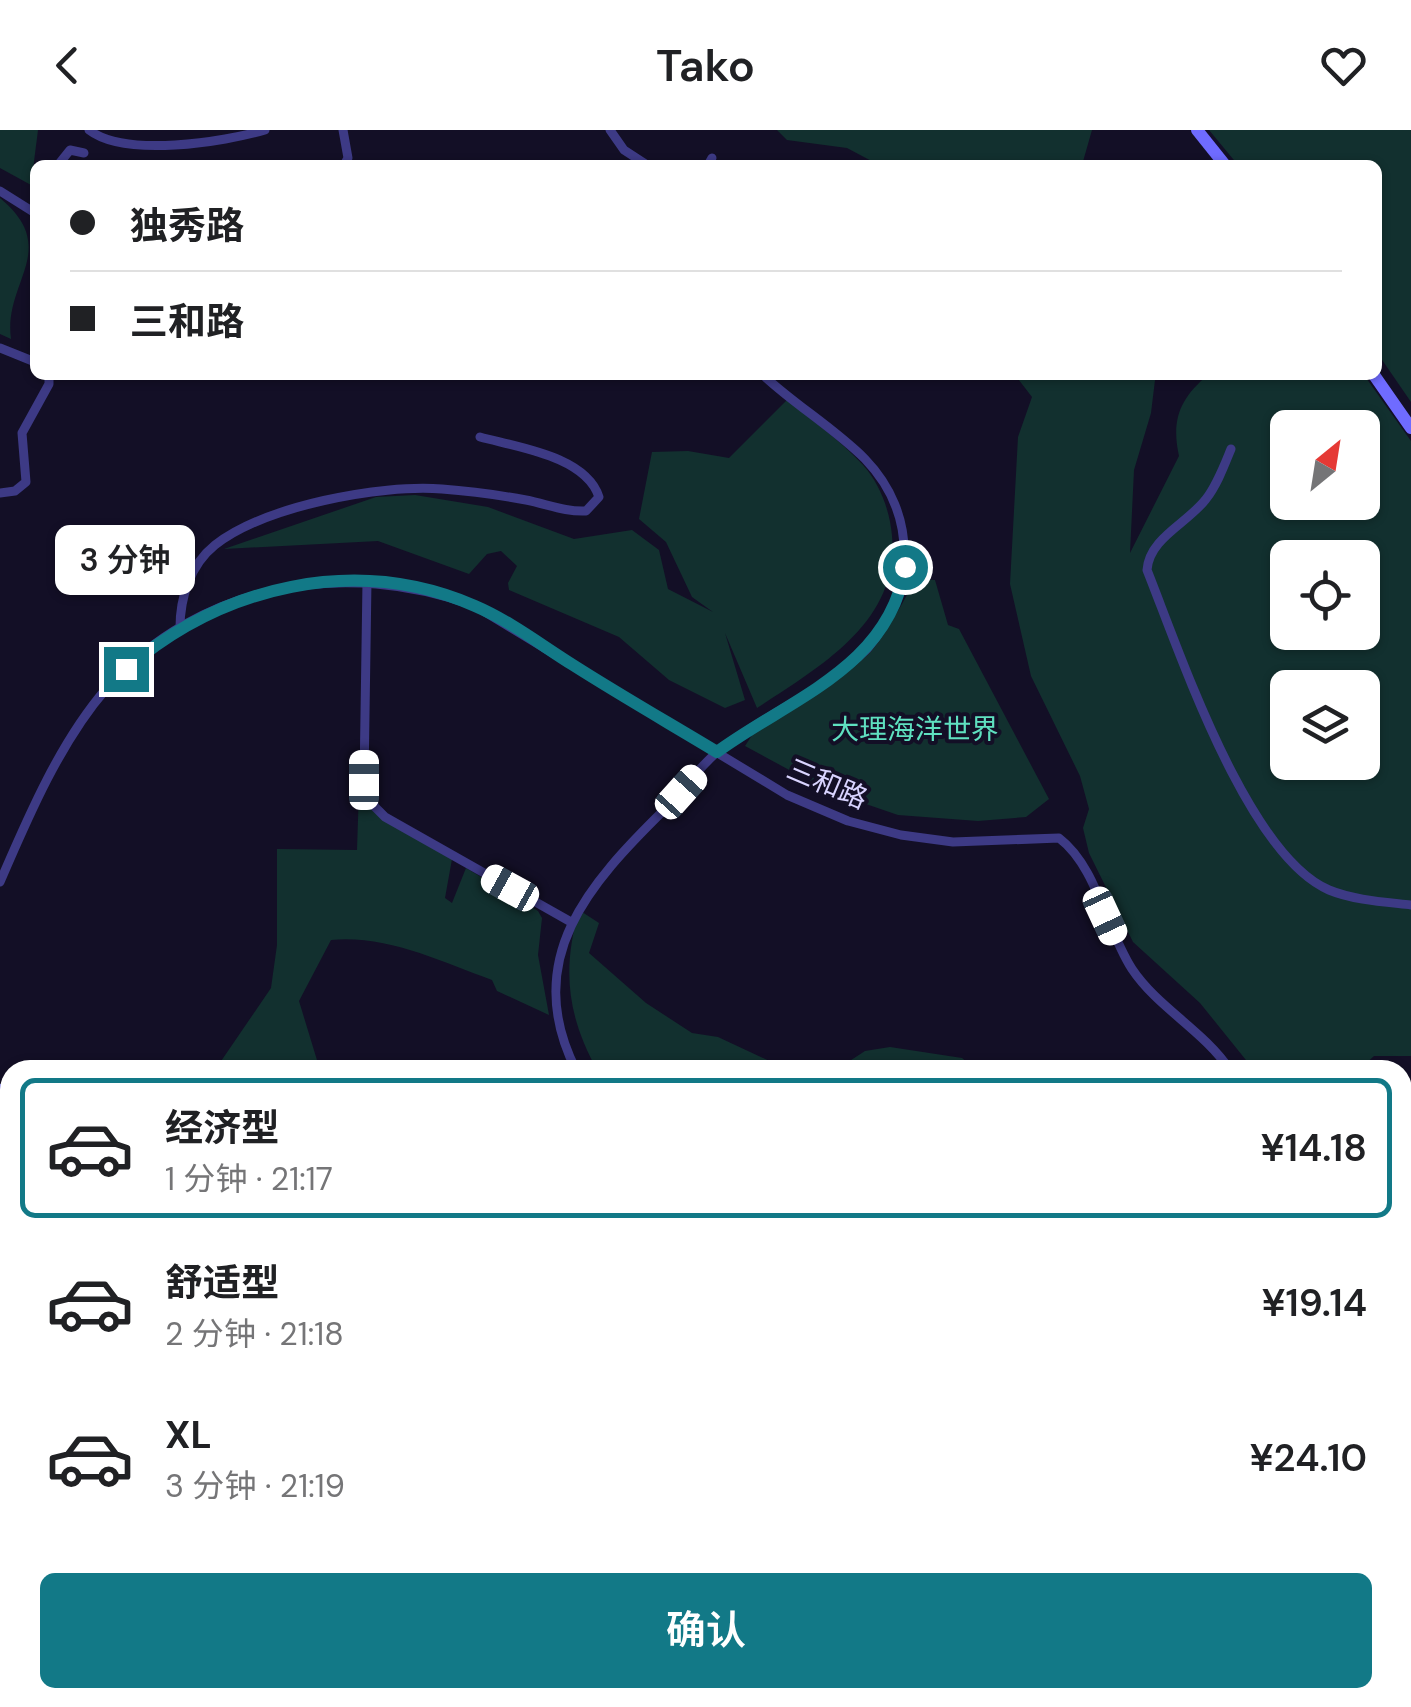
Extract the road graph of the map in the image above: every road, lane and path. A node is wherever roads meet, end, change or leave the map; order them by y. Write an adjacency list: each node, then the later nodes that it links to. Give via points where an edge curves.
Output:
1 (90, 130): 2 (street, via 180,146)
2 (265, 130)
3 (344, 130): 9 (street)
4 (610, 130): 6 (street)
5 (1198, 130): 11 (main road)
6 (620, 135): 10 (street)
7 (84, 153): 8 (street, via 70,150)
8 (62, 160)
9 (347, 160)
10 (642, 160)
11 (1220, 160)
12 (0, 191): 13 (street)
13 (30, 210)
14 (0, 348): 15 (street)
15 (30, 360)
16 (49, 380): 22 (street, via 22,433 26,482)
17 (769, 380): 25 (street, via 854,448 878,476 901,522 905,567 891,614 867,649)
18 (1377, 380): 19 (main road)
19 (1411, 428)
20 (480, 437): 24 (street, via 586,474 599,497 586,511 570,512 529,500 395,487 324,500 213,546 180,603)
21 (1231, 449): 27 (street, via 1206,499 1168,531 1146,570 1232,778 1293,862 1330,890)
22 (0, 493)
23 (366, 581): 24 (street, 三和路, via 264,592); 25 (street, 三和路, via 475,606); 28 (street, via 364,780 376,807)
24 (180, 628): 26 (street, 三和路, via 126,669 87,714)
25 (717, 752): 28 (street, via 610,862); 30 (street, 三和路, via 787,795 901,835 953,842 1060,838 1078,859 1134,972)
26 (0, 882)
27 (1411, 906)
28 (571, 922): 29 (street, via 557,995)
29 (572, 1060)
30 (1222, 1060)

